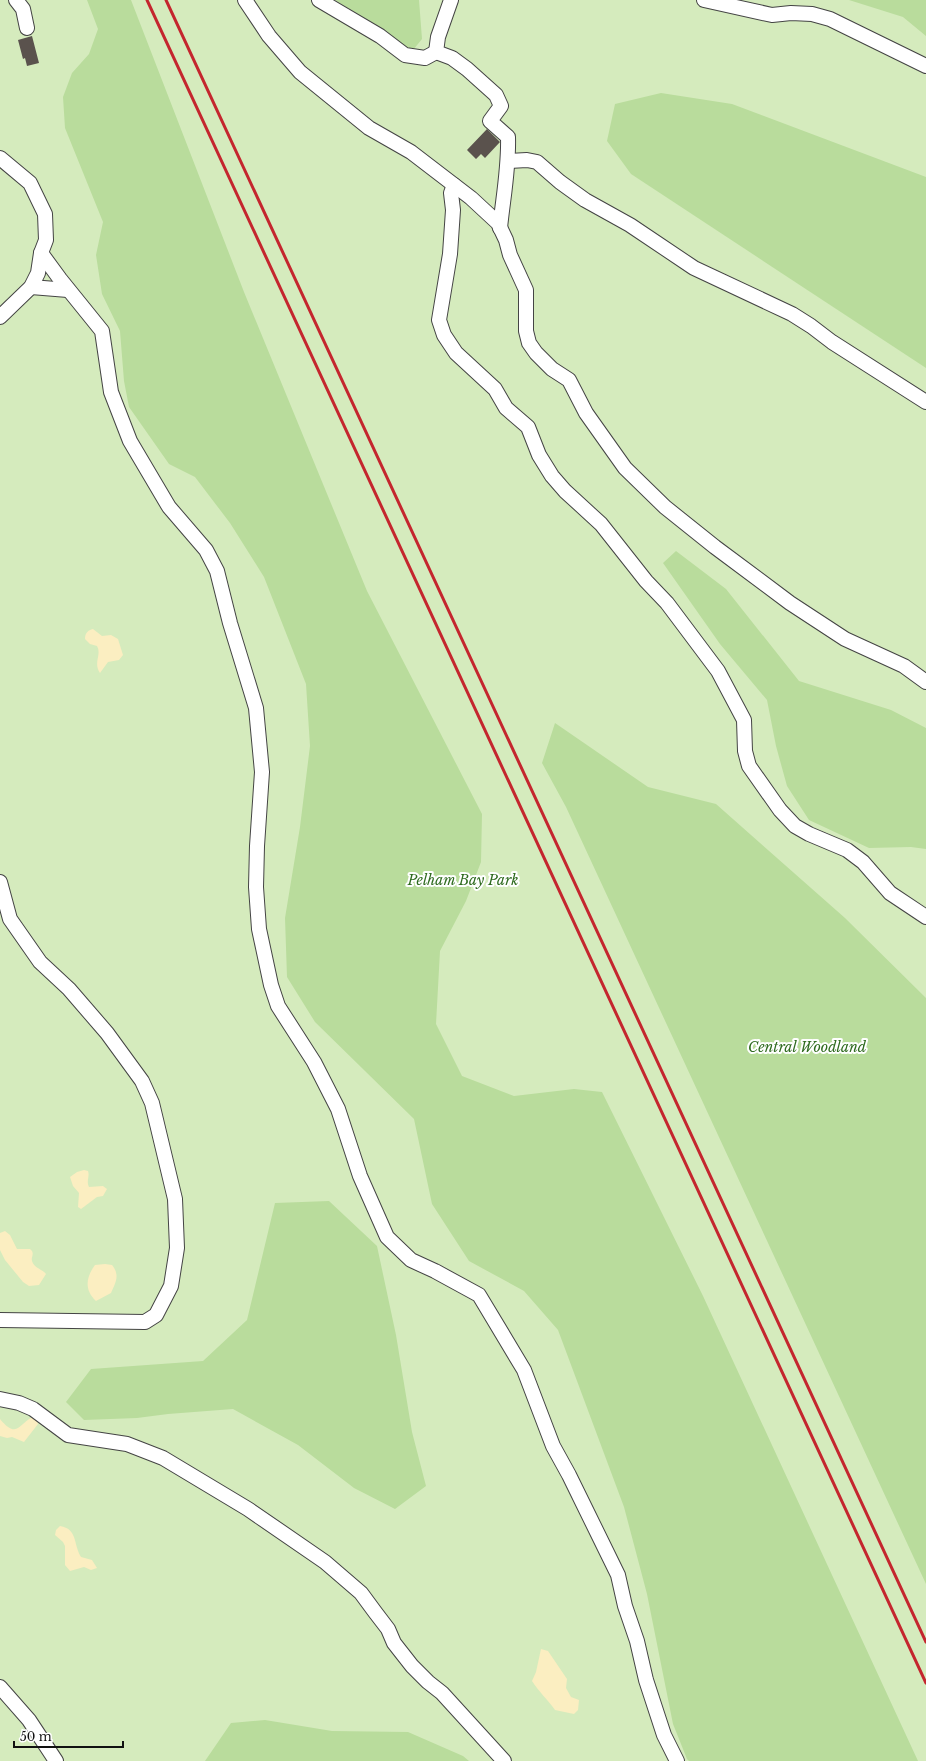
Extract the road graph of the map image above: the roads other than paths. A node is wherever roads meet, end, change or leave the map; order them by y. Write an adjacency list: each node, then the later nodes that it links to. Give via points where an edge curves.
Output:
1 (16, 0): 6 (lane, via 23,10)
2 (245, 0): 11 (lane, via 269,36 300,72 369,128 411,152)
3 (319, 0): 7 (lane, via 380,36 405,55 425,58)
4 (451, 0): 7 (lane, via 438,37)
5 (704, 0): 8 (lane, via 772,15 812,14 830,19)
6 (27, 28)
7 (436, 52): 10 (lane, via 452,58 496,95 501,106 490,121 508,137)
8 (926, 66)
9 (0, 158): 13 (lane, via 30,183 45,214 46,240)
10 (509, 161): 12 (lane); 17 (lane, via 537,162 586,200 694,268 792,314)
11 (454, 185): 12 (lane, via 498,222); 20 (lane, via 451,194 453,210 450,254 439,320 444,335 456,353 495,389 506,408 528,427 539,455 552,476 600,524 667,603 718,671 744,720 745,751 749,766 780,810 795,826 847,850 858,858 890,893)
12 (500, 228): 18 (lane, via 526,290 526,331 529,343 552,369 569,380 586,413 625,468 665,507 790,603 845,639 904,666)
13 (41, 253): 14 (lane, via 38,273); 15 (lane)
14 (30, 287): 15 (lane); 16 (lane)
15 (68, 290): 26 (lane, via 102,331 111,392 130,441 169,507 206,550 217,571 256,708 262,772 256,887 259,929 278,1006 314,1062 338,1109 360,1176 387,1237 411,1260 479,1295 524,1370 553,1446 618,1575 646,1680 664,1735)
16 (0, 317)
17 (926, 402)
18 (926, 682)
19 (0, 882): 21 (lane, via 10,919 40,962 69,989 107,1033 142,1082 152,1103 175,1199 177,1248 171,1286 156,1315 144,1322)
20 (926, 917)
21 (0, 1320)
22 (0, 1399): 25 (lane, via 33,1409 68,1434 127,1444 163,1458 248,1509 325,1562 361,1593 412,1666 442,1692)
23 (0, 1687): 24 (lane, via 29,1720)
24 (56, 1761)
25 (504, 1761)
26 (676, 1761)

